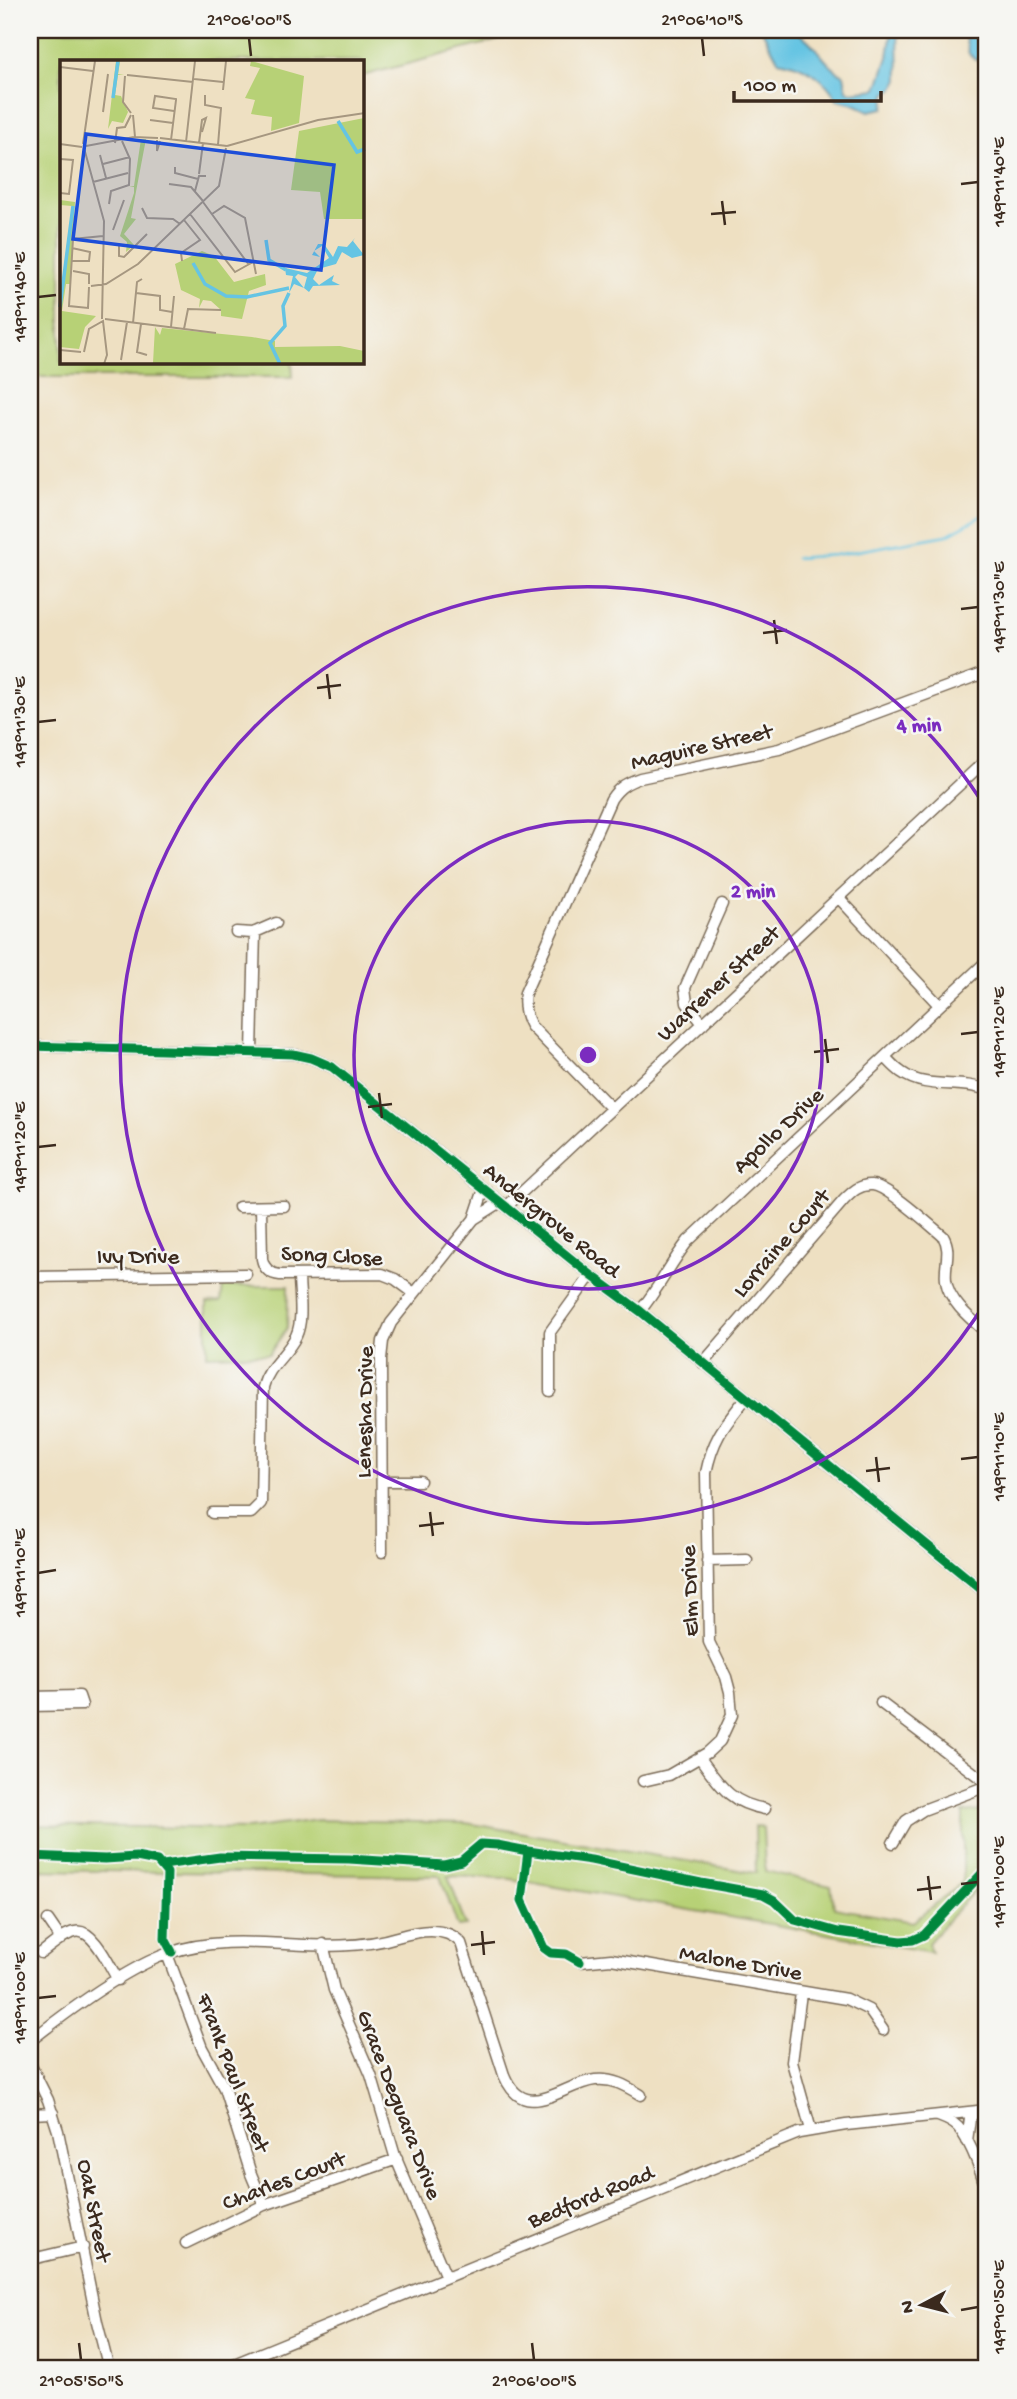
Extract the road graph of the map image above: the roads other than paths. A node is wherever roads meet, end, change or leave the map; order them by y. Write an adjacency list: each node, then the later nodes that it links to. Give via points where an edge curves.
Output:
1 (987, 672): 15 (street, Maguire Street, via 779,749 640,778 617,789 524,993 531,1026)
2 (987, 759): 3 (street, Warrener Street)
3 (839, 898): 9 (street); 10 (street, Warrener Street)
4 (722, 904): 10 (street, via 685,988 687,1003)
5 (276, 923): 7 (street)
6 (236, 932): 7 (street)
7 (256, 932): 12 (street)
8 (987, 961): 9 (street, Apollo Drive)
9 (939, 1005): 13 (street, Apollo Drive)
10 (703, 1024): 15 (street, Warrener Street)
11 (30, 1046): 12 (street, Andergrove Road)
12 (252, 1052): 16 (street, Andergrove Road, via 301,1055 332,1066)
13 (886, 1057): 14 (street, via 917,1081); 27 (street, Apollo Drive, via 688,1241)
14 (987, 1090)
15 (611, 1108): 17 (street, Warrener Street)
16 (484, 1189): 17 (street, Andergrove Road); 21 (street, Lenesha Drive)
17 (504, 1205): 21 (street, Lenesha Drive); 24 (street, Andergrove Road)
18 (284, 1206): 20 (street, Song Close)
19 (239, 1207): 20 (street, Song Close)
20 (261, 1207): 23 (street, Song Close, via 263,1265 274,1274)
21 (474, 1219): 26 (street, Lenesha Drive)
22 (246, 1274): 25 (street, Ivy Drive)
23 (299, 1275): 26 (street, Song Close, via 382,1274); 34 (street, via 297,1334 262,1387 261,1503 251,1513)
24 (591, 1275): 27 (street, Andergrove Road); 30 (street, via 550,1332)
25 (30, 1277)
26 (414, 1293): 32 (street, Lenesha Drive, via 391,1323 382,1348)
27 (640, 1311): 29 (street, Andergrove Road)
28 (987, 1333): 29 (street, Lorraine Court, via 948,1290 948,1244 943,1236 873,1184 855,1189 844,1200)
29 (704, 1363): 31 (street, Andergrove Road)
30 (550, 1391)
31 (746, 1398): 37 (street, Elm Drive, via 710,1448); 38 (street, Andergrove Road)
32 (382, 1481): 33 (street); 35 (street, Lenesha Drive)
33 (420, 1481)
34 (212, 1513)
35 (382, 1552)
36 (747, 1559): 37 (street)
37 (707, 1561): 42 (street, Elm Drive, via 709,1642 726,1677 732,1715 720,1741)
38 (987, 1594)
39 (30, 1697): 41 (street, via 80,1700)
40 (881, 1703): 44 (street)
41 (30, 1706)
42 (700, 1758): 43 (street, Elm Drive, via 669,1775); 45 (street, via 736,1800)
43 (643, 1781)
44 (987, 1785): 46 (street, via 923,1810 906,1821)
45 (765, 1809)
46 (893, 1843)
47 (48, 1920): 48 (street)
48 (61, 1940): 50 (street); 53 (street, via 74,1932 88,1934)
49 (324, 1944): 51 (street, via 219,1944); 60 (street, via 365,1944 415,1931 454,1935 461,1943 505,2079 520,2095 545,2099 600,2079); 67 (street, Grace Deguara Drive, via 334,1990 371,2075)
50 (41, 1953)
51 (167, 1954): 53 (street); 69 (street, Frank Paul Street, via 202,2048 224,2088)
52 (580, 1962): 54 (street, Malone Drive, via 611,1959)
53 (118, 1980): 55 (street)
54 (801, 1993): 57 (street, Malone Drive, via 861,2005); 65 (street, via 792,2062)
55 (52, 2021): 56 (street); 58 (street)
56 (30, 2030)
57 (883, 2030)
58 (30, 2041)
59 (30, 2063): 62 (street, Oak Street)
60 (641, 2095)
61 (982, 2110): 64 (street, Bedford Road); 66 (street, via 970,2118)
62 (53, 2113): 63 (street); 71 (street, Oak Street)
63 (30, 2114)
64 (936, 2115): 65 (street, Bedford Road); 66 (street, via 958,2127)
65 (811, 2130): 73 (street, Bedford Road)
66 (967, 2141): 68 (street)
67 (397, 2159): 69 (street, Charles Court); 73 (street, Grace Deguara Drive)
68 (987, 2200)
69 (264, 2205): 70 (street, Charles Court)
70 (186, 2243)
71 (83, 2247): 72 (street); 74 (street, Oak Street)
72 (32, 2259)
73 (446, 2277): 75 (street, Bedford Road)
74 (109, 2369)
75 (222, 2369)

